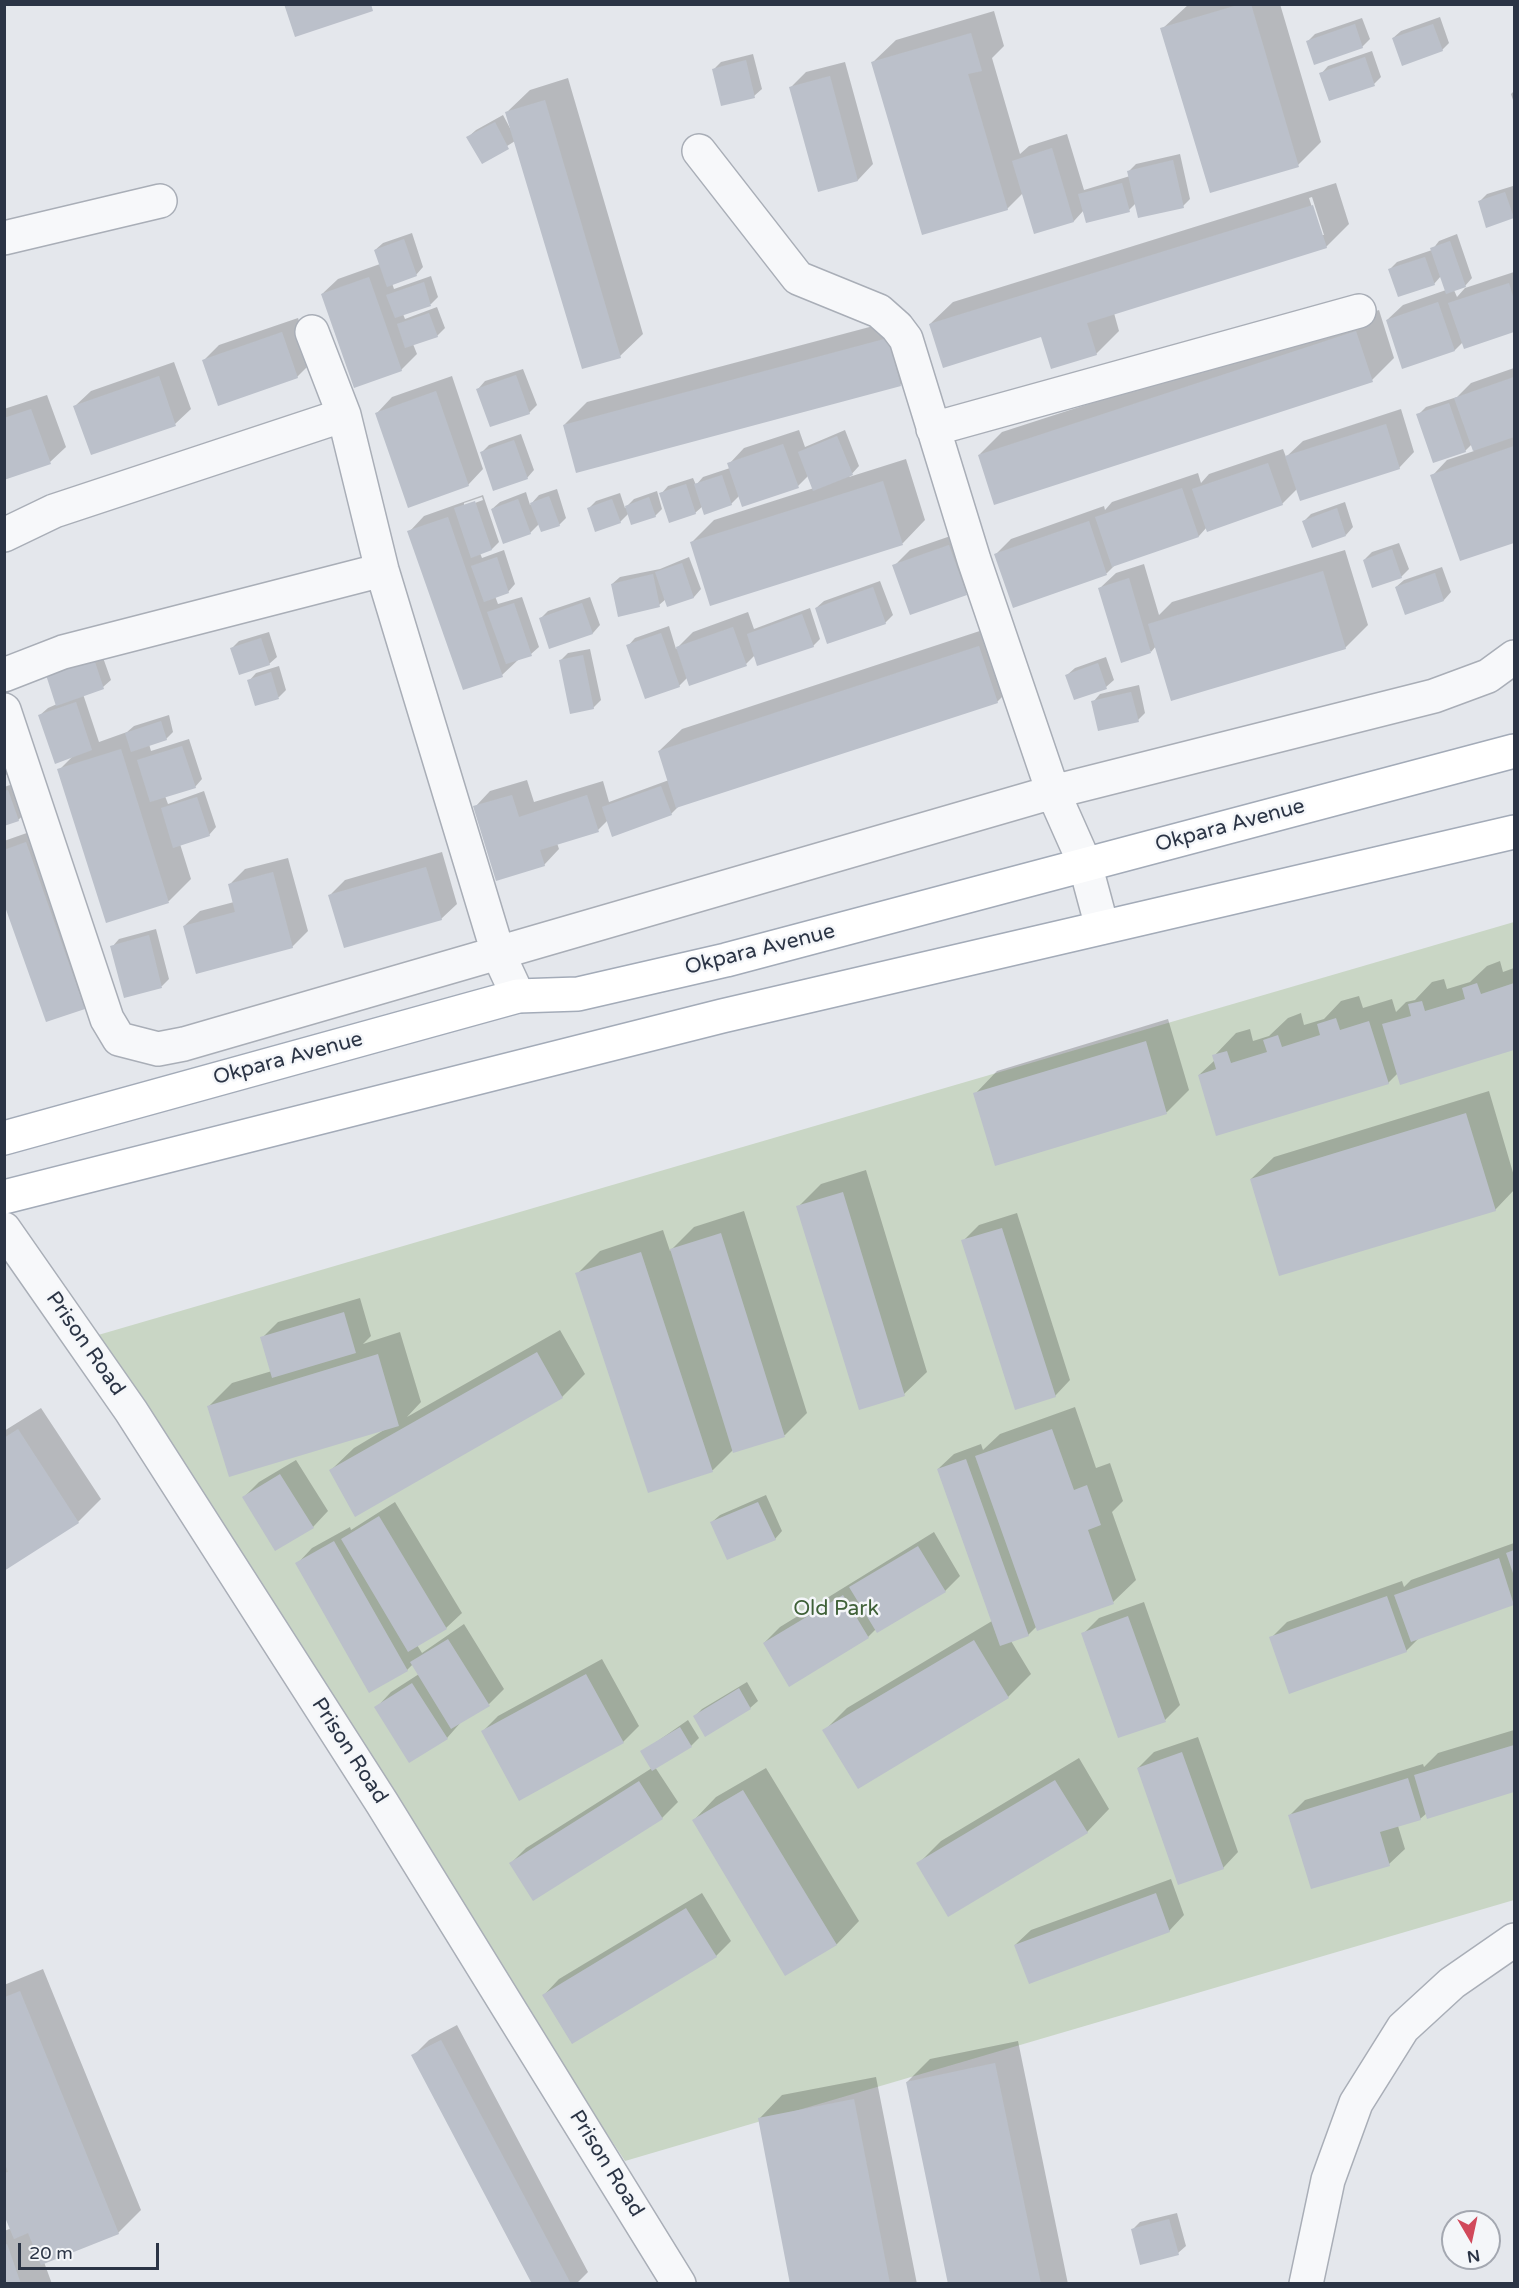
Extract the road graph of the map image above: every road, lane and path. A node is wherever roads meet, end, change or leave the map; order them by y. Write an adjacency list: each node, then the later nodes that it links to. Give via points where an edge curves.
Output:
1 (699, 151): 7 (street, via 798,278 879,311 897,327 906,339)
2 (160, 201): 3 (street)
3 (4, 238)
4 (1359, 311): 7 (street)
5 (312, 332): 6 (street)
6 (344, 415): 8 (street, via 54,511); 9 (street)
7 (933, 429): 14 (street)
8 (4, 535)
9 (382, 570): 11 (street, via 63,652); 18 (street)
10 (1515, 657): 14 (street, via 1488,676 1434,696)
11 (4, 675)
12 (4, 710): 18 (street, via 107,1019 119,1040 158,1049 184,1044)
13 (1515, 751): 16 (main road, Okpara Avenue)
14 (1053, 792): 16 (street); 18 (street)
15 (1515, 832): 17 (main road)
16 (1085, 864): 17 (street); 19 (main road, Okpara Avenue, via 726,960 578,994)
17 (1102, 927): 21 (main road, via 722,1016)
18 (498, 953): 19 (street)
19 (518, 996): 20 (main road, Okpara Avenue)
20 (4, 1138)
21 (4, 1197)
22 (4, 1229): 24 (street, Prison Road, via 131,1411 382,1803)
23 (1515, 1940): 25 (street, via 1452,1983 1403,2028 1356,2103 1328,2180)
24 (679, 2283)
25 (1306, 2283)

